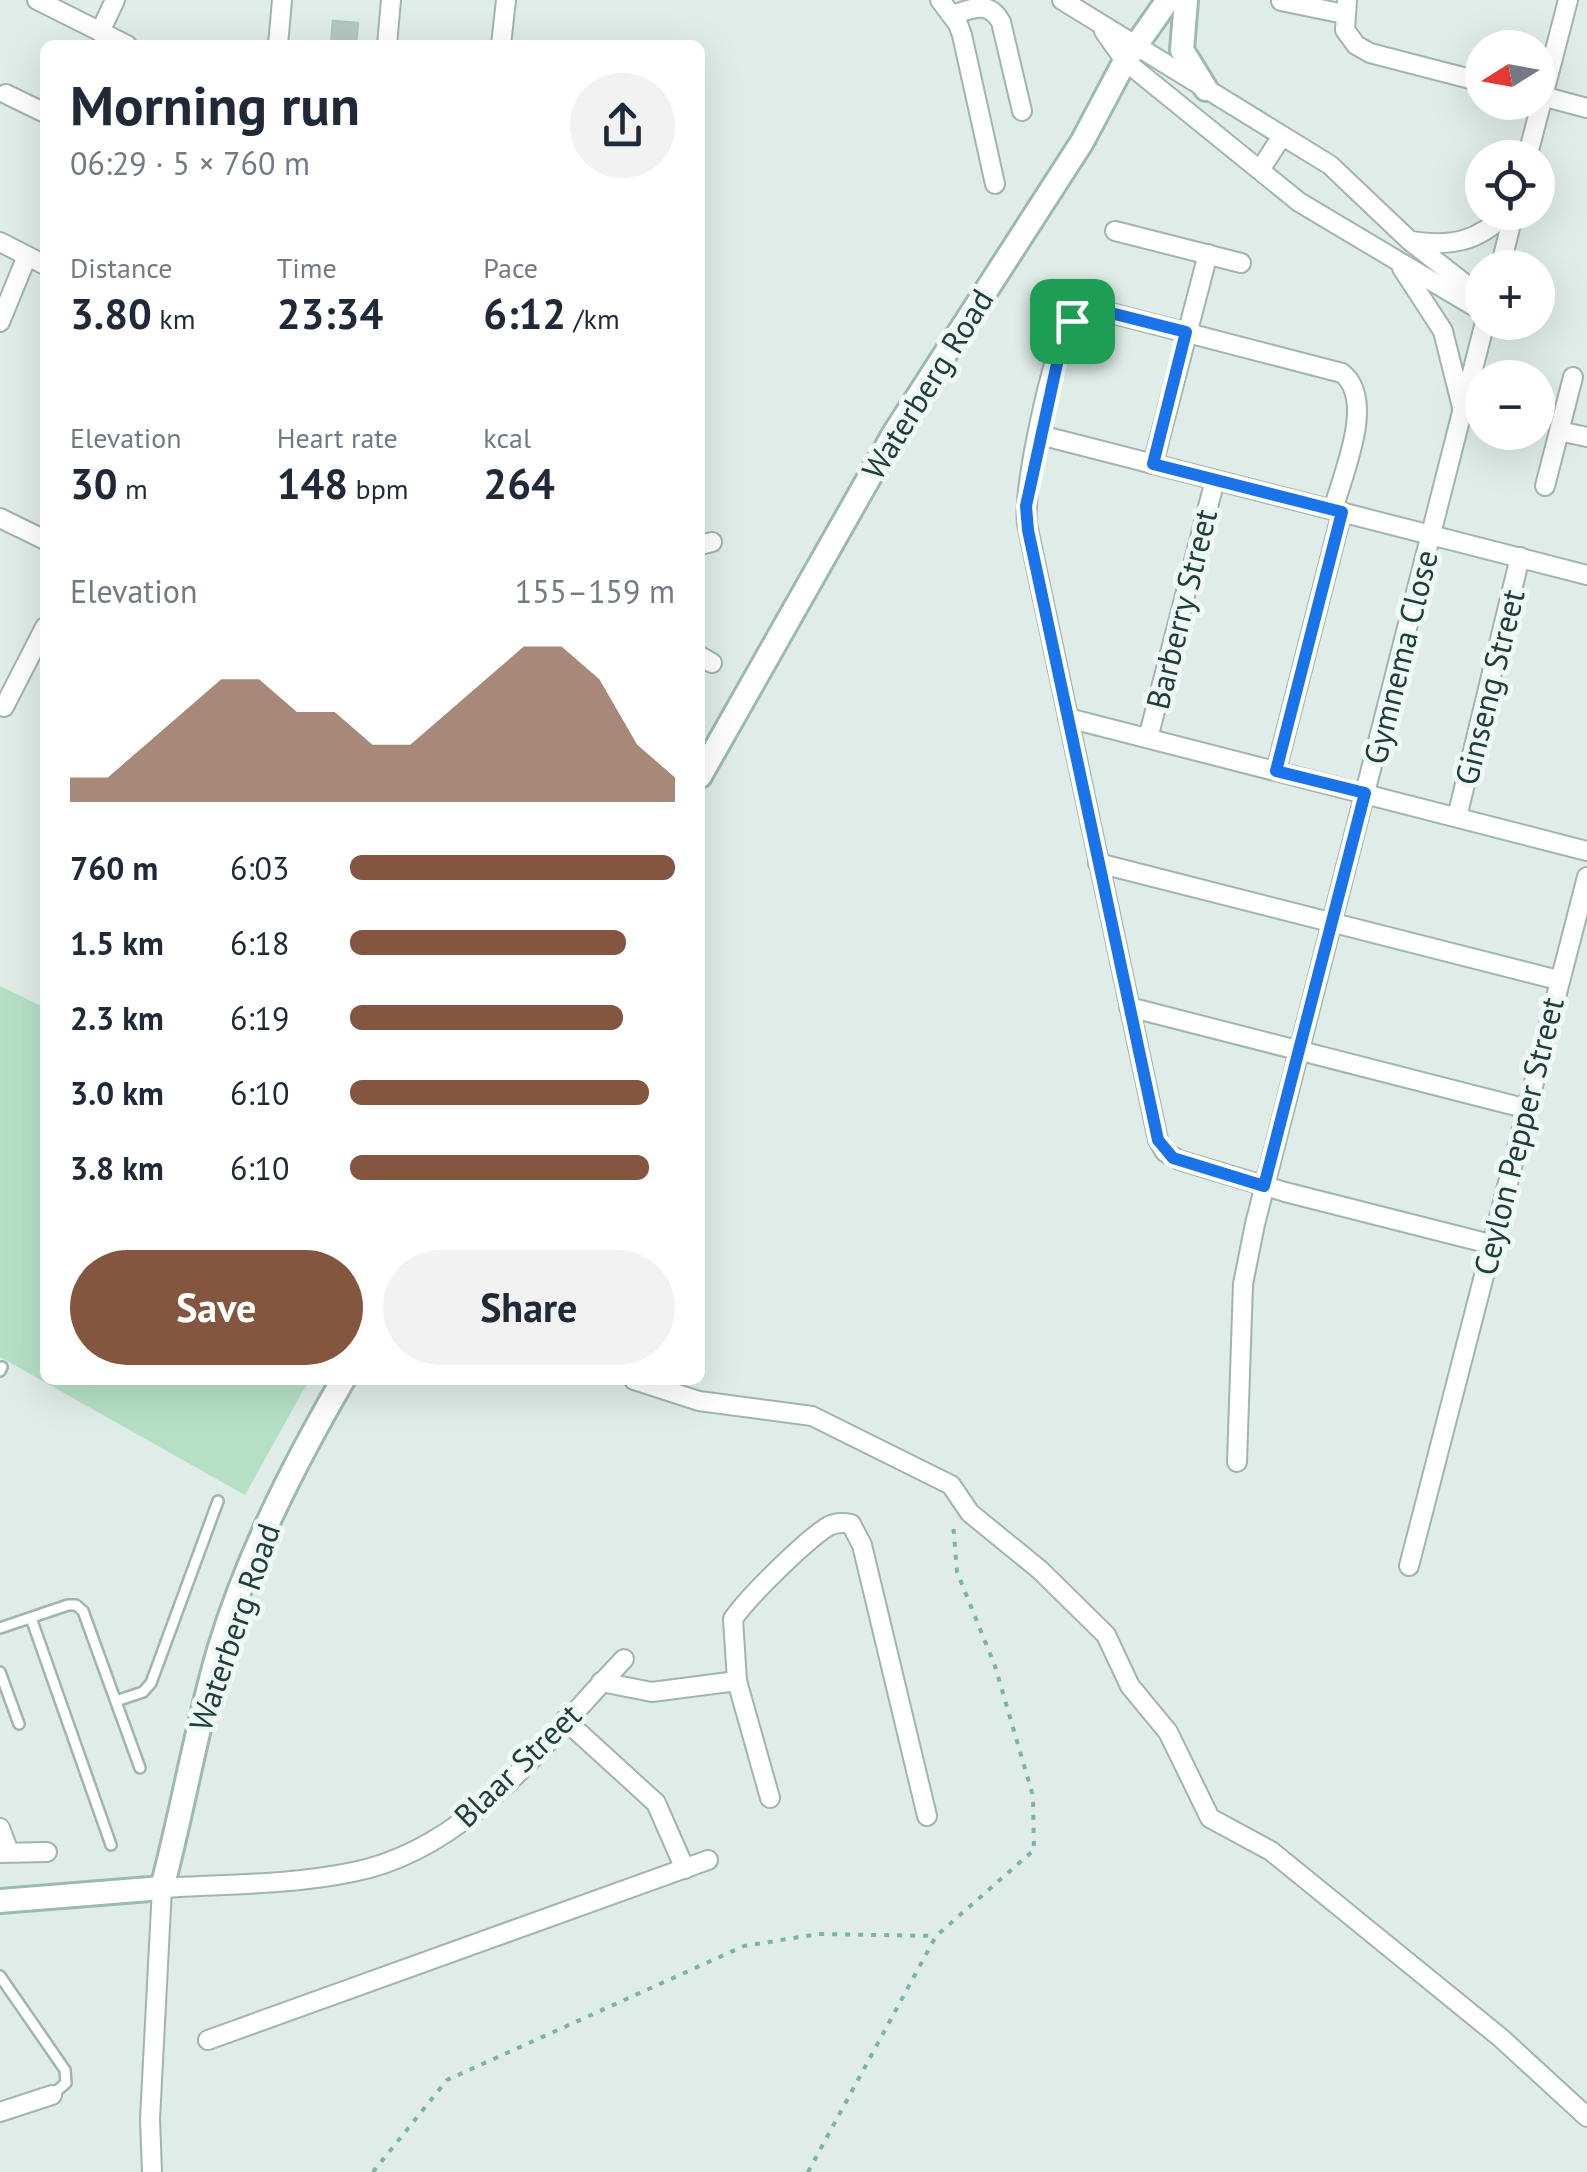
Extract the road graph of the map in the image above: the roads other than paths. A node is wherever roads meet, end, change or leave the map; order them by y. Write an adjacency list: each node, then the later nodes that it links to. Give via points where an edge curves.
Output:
1 (37, 0): 13 (street)
2 (115, 0): 13 (street)
3 (282, 0): 15 (street)
4 (391, 0): 16 (street)
5 (506, 0): 17 (street)
6 (1062, 0): 19 (street)
7 (1168, 0): 19 (street, Waterberg Road)
8 (1186, 0): 21 (street, via 1182,50)
9 (1568, 0): 18 (street)
10 (1281, 1): 12 (street)
11 (946, 7): 26 (street, via 995,11); 29 (street, via 962,36)
12 (1345, 7): 20 (street, via 1346,32 1362,49)
13 (100, 32): 14 (street)
14 (117, 40)
15 (278, 40)
16 (387, 40)
17 (502, 40)
18 (1555, 45)
19 (1130, 53): 21 (street); 28 (street); 62 (street, Waterberg Road, via 1082,142 895,432)
20 (1465, 77)
21 (1206, 89): 27 (street)
22 (6, 94): 25 (street)
23 (1555, 100): 24 (street)
24 (1587, 108)
25 (40, 111)
26 (1022, 111)
27 (1282, 136): 28 (street); 32 (street, via 1330,165)
28 (1260, 170): 36 (street, via 1298,202)
29 (995, 184)
30 (1485, 230): 32 (street, via 1466,241)
31 (1115, 231): 34 (street)
32 (1410, 241): 39 (street)
33 (0, 242): 35 (street)
34 (1208, 254): 38 (street); 42 (street)
35 (27, 256): 37 (street); 41 (street)
36 (1394, 258): 40 (street); 45 (street, via 1443,331)
37 (40, 262)
38 (1241, 262)
39 (1465, 285)
40 (1465, 301)
41 (0, 322)
42 (1186, 332): 47 (street, via 1103,311 1072,321); 49 (street); 52 (street, via 1342,373 1354,385 1358,414)
43 (1481, 340): 45 (street, Gymnema Close)
44 (1573, 377): 46 (street)
45 (1463, 412): 54 (street, Gymnema Close)
46 (1559, 431): 48 (street); 51 (street)
47 (1040, 435): 49 (street); 60 (street, via 1026,514)
48 (1587, 438)
49 (1153, 464): 50 (street)
50 (1215, 480): 52 (street); 61 (street, Barberry Street)
51 (1546, 486)
52 (1338, 511): 54 (street); 63 (street)
53 (0, 518): 55 (street)
54 (1431, 535): 56 (street); 64 (street, Gymnema Close)
55 (40, 538)
56 (1520, 557): 57 (street); 65 (street, Ginseng Street)
57 (1587, 575)
58 (40, 637): 59 (street)
59 (4, 707)
60 (1068, 718): 61 (street); 67 (street)
61 (1148, 738): 63 (street)
62 (705, 767)
63 (1276, 771): 64 (street)
64 (1365, 793): 65 (street); 69 (street, Gymnema Close)
65 (1457, 818): 66 (street)
66 (1587, 851)
67 (1098, 863): 69 (street); 71 (street)
68 (1587, 877): 70 (street, Ceylon Pepper Street)
69 (1332, 923): 70 (street); 72 (street, Gymnema Close)
70 (1558, 980): 73 (street, Ceylon Pepper Street)
71 (1129, 1007): 72 (street); 74 (street, via 1164,1152)
72 (1299, 1052): 73 (street); 74 (street, Gymnema Close)
73 (1524, 1108): 75 (street, Ceylon Pepper Street)
74 (1264, 1186): 75 (street); 78 (street, Gymnema Close, via 1243,1284)
75 (1490, 1244): 80 (street, Ceylon Pepper Street)
76 (339, 1385): 99 (street, Waterberg Road, via 270,1516 232,1613)
77 (649, 1385): 105 (street, via 699,1401 812,1416 950,1484 970,1513 1106,1635 1130,1686 1168,1732 1210,1818 1271,1851 1501,2038)
78 (1237, 1462)
79 (218, 1501): 87 (lane, via 151,1683)
80 (1409, 1566)
81 (31, 1618): 82 (lane); 87 (lane, via 68,1606 83,1611); 94 (lane)
82 (0, 1628)
83 (624, 1658): 86 (street, Blaar Street)
84 (0, 1672): 89 (lane)
85 (737, 1680): 86 (street, via 652,1692); 91 (street); 92 (street, via 736,1614 828,1526 851,1524 862,1546)
86 (601, 1682): 88 (street, Blaar Street)
87 (116, 1701): 90 (lane)
88 (565, 1720): 98 (street, via 656,1802); 99 (street, Blaar Street, via 478,1809 414,1852 330,1876)
89 (19, 1724)
90 (140, 1768)
91 (770, 1798)
92 (927, 1816)
93 (0, 1828): 96 (street)
94 (111, 1845)
95 (47, 1852): 96 (street)
96 (4, 1853)
97 (708, 1860): 98 (street)
98 (685, 1869): 102 (street)
99 (162, 1888): 100 (street); 106 (street)
100 (0, 1901)
101 (0, 1976): 103 (lane, via 65,2070 66,2083)
102 (208, 2040)
103 (52, 2095): 104 (street)
104 (0, 2112)
105 (1587, 2117)
106 (152, 2172)

